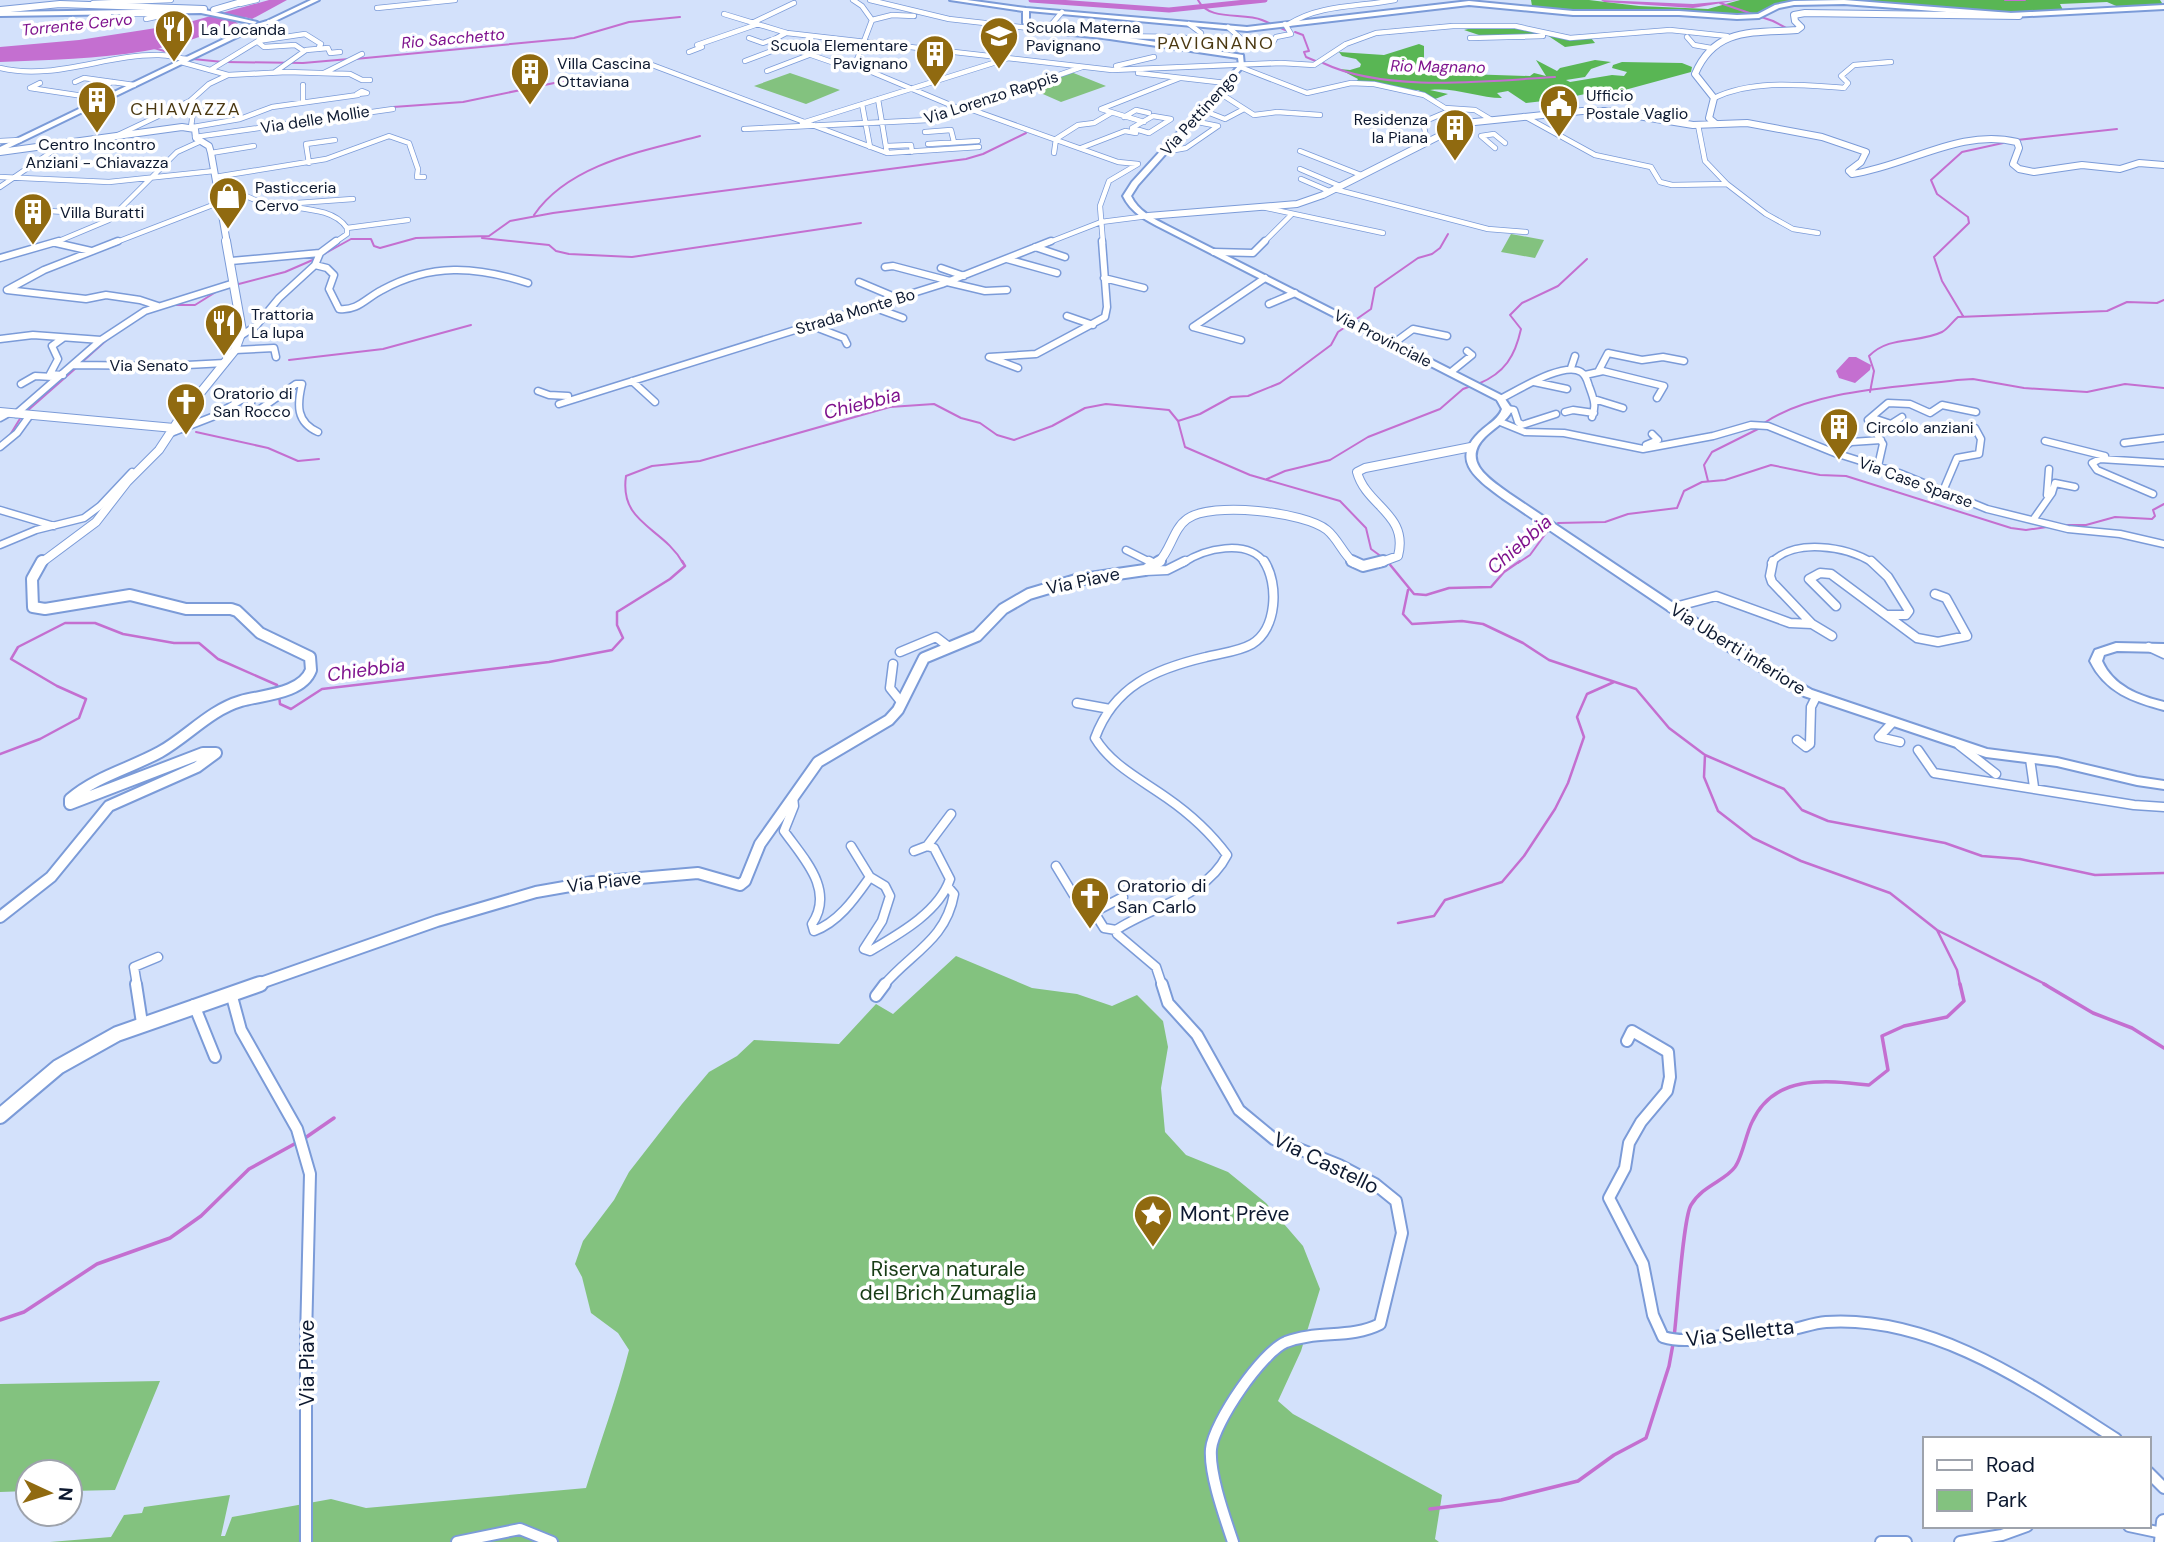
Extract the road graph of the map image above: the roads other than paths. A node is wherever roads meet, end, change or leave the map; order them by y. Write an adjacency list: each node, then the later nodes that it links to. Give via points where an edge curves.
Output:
1 (171, 0): 10 (street)
2 (246, 0): 17 (street)
3 (257, 0): 17 (street)
4 (316, 0): 26 (main road)
5 (456, 0): 14 (street)
6 (853, 0): 25 (street)
7 (870, 0): 27 (street)
8 (953, 0): 15 (main road)
9 (1395, 0): 31 (street, via 1321,12)
10 (123, 1): 11 (street)
11 (60, 2): 17 (street); 18 (street)
12 (794, 3): 29 (street)
13 (2164, 7): 23 (main road)
14 (377, 8)
15 (1025, 9): 19 (main road); 33 (main road)
16 (168, 11): 17 (main road); 18 (main road); 20 (street)
17 (210, 11): 28 (main road)
18 (0, 12)
19 (1062, 12): 30 (main road); 32 (street)
20 (129, 14): 22 (street); 24 (street, via 169,14)
21 (724, 14): 29 (street)
22 (93, 15)
23 (2026, 15): 31 (main road, via 1844,2 1788,4 1758,15 1716,17 1458,4); 38 (street, via 1815,12 1794,15 1801,29)
24 (146, 19)
25 (872, 20): 27 (street, via 895,15); 44 (street)
26 (270, 22): 28 (main road); 45 (street)
27 (976, 22): 33 (street)
28 (249, 23): 58 (main road, via 230,38)
29 (755, 23): 36 (street); 53 (street)
30 (1189, 24): 34 (main road); 49 (street, via 1201,33)
31 (1287, 24): 34 (main road); 46 (street, via 1291,34 1276,37 1272,44)
32 (1050, 26): 33 (street); 35 (street)
33 (1029, 27): 37 (main road, Via Pettinengo)
34 (1228, 27): 46 (street)
35 (1093, 31)
36 (787, 33): 43 (street); 44 (street)
37 (1103, 36): 49 (main road, Via Pettinengo); 49 (street, via 1183,37)
38 (1727, 36): 42 (street, via 1670,30); 50 (street)
39 (1687, 37): 50 (street, via 1694,45)
40 (749, 38): 43 (street, via 763,43)
41 (1470, 38): 42 (street)
42 (1570, 38): 63 (street, via 1515,26 1423,28 1376,33 1346,44 1314,65)
43 (771, 40): 47 (street)
44 (866, 40): 57 (street); 62 (street)
45 (257, 42): 48 (street, via 305,34); 51 (street, via 264,47 295,45); 67 (street)
46 (1248, 45): 49 (street)
47 (785, 46): 55 (street); 59 (street)
48 (319, 47): 51 (street); 52 (street)
49 (1200, 47): 63 (main road, Via Pettinengo, via 1236,54 1243,58)
50 (1711, 48): 84 (street, via 1695,74)
51 (304, 51): 70 (street)
52 (340, 52)
53 (689, 52)
54 (362, 54): 71 (street)
55 (809, 55): 62 (street, via 846,67); 69 (street)
56 (1154, 57): 66 (street)
57 (1009, 58): 64 (street); 80 (street)
58 (184, 60): 65 (street, via 159,55 56,70); 67 (street); 78 (main road)
59 (745, 61)
60 (644, 62): 106 (street)
61 (1891, 62): 84 (street, via 1851,66 1841,76 1848,83 1844,88 1791,84 1730,90)
62 (855, 65): 80 (street)
63 (1241, 66): 68 (street); 77 (main road, Via Pettinengo); 92 (street, via 1307,93 1351,83 1374,84 1424,95)
64 (1084, 67): 66 (street); 89 (street, Via Lorenzo Rappis)
65 (0, 68)
66 (1098, 68): 68 (street)
67 (212, 69): 72 (street)
68 (1112, 70): 73 (street)
69 (767, 71)
70 (275, 72): 71 (street); 72 (street, via 269,76)
71 (321, 74): 74 (street)
72 (228, 75): 86 (street)
73 (1180, 78): 77 (street); 94 (street, via 1101,109)
74 (370, 80)
75 (112, 82): 78 (street); 82 (street, via 83,96); 82 (street, via 84,78)
76 (40, 83): 82 (street, via 30,88)
77 (1226, 83): 81 (main road, Via Pettinengo)
78 (134, 85): 123 (main road)
79 (303, 85): 87 (street)
80 (911, 89): 85 (street); 89 (street)
81 (1218, 92): 91 (street); 93 (main road, Via Pettinengo)
82 (65, 93)
83 (358, 95): 87 (street)
84 (1714, 98): 109 (street, via 1709,117)
85 (878, 99): 88 (street); 110 (street)
86 (190, 101): 112 (street); 119 (street)
87 (303, 103): 112 (street)
88 (862, 104): 106 (street); 107 (street)
89 (962, 108): 99 (street, Via Lorenzo Rappis); 121 (street)
90 (393, 109): 120 (street, Via delle Mollie)
91 (1244, 109): 93 (street, via 1225,119); 96 (street, via 1258,116 1277,112)
92 (1451, 109): 100 (street, via 1475,110); 102 (street)
93 (1202, 110): 101 (main road, Via Pettinengo)
94 (1111, 113): 98 (street); 121 (street)
95 (1149, 113): 98 (street, via 1136,110)
96 (1320, 115)
97 (1524, 116): 100 (street); 111 (street, via 1595,110); 152 (street, via 1595,155 1651,167 1660,182)
98 (1124, 117): 105 (street)
99 (936, 118): 104 (street, Via Lorenzo Rappis); 115 (street)
100 (1490, 119): 103 (street)
101 (1193, 121): 139 (main road, Via Pettinengo); 139 (street, via 1218,126 1172,154)
102 (1424, 121): 108 (street); 125 (street)
103 (1473, 121): 118 (street); 125 (street)
104 (923, 122): 110 (street, Via Lorenzo Rappis); 116 (street)
105 (1144, 122): 105 (street, via 1132,128 1149,133 1171,119 1155,115)
106 (802, 123): 113 (street)
107 (866, 123): 110 (street); 113 (street); 131 (street)
108 (1399, 124)
109 (1716, 124): 111 (street); 143 (street, via 1746,122 1864,150 1866,154 1849,171 1852,174 1994,138 2014,141 2019,148 2013,164 2026,171)
110 (883, 125): 130 (street)
111 (1698, 125): 152 (street, via 1705,161)
112 (192, 127): 119 (street); 120 (street)
113 (813, 127): 114 (street); 131 (street)
114 (744, 129)
115 (938, 131): 116 (street); 126 (street, via 951,130)
116 (925, 132): 132 (street)
117 (1136, 133): 133 (street, via 1125,131)
118 (1487, 134): 128 (street); 134 (street, via 1481,136)
119 (116, 136): 127 (street)
120 (197, 139): 135 (street); 150 (street, Via delle Mollie)
121 (1056, 139): 133 (street); 141 (street)
122 (0, 140): 123 (street)
123 (20, 140): 136 (main road)
124 (335, 140): 142 (street, via 306,144)
125 (1427, 141): 146 (street)
126 (954, 142): 132 (street); 132 (street, via 979,144)
127 (64, 144): 136 (street); 149 (street)
128 (1506, 144)
129 (254, 146): 135 (street)
130 (887, 146): 138 (street, via 911,145); 140 (street)
131 (870, 147): 140 (street)
132 (929, 147): 138 (street)
133 (1081, 148): 165 (street, via 1138,164 1109,181 1100,206)
134 (1495, 148)
135 (210, 150): 145 (street)
136 (0, 151)
137 (1300, 151): 146 (street)
138 (912, 152): 140 (street)
139 (1164, 152): 163 (main road, Via Pettinengo, via 1128,196 1132,207)
140 (887, 153)
141 (1054, 153)
142 (309, 163): 145 (street); 148 (street, via 383,136 396,136 410,143 417,177)
143 (2164, 165)
144 (1300, 169): 154 (street)
145 (218, 175): 150 (street); 155 (street, via 232,189); 157 (street)
146 (1361, 175): 154 (street)
147 (0, 177): 149 (street)
148 (424, 177)
149 (13, 178): 150 (street, via 109,182); 153 (street)
150 (152, 178): 162 (street)
151 (1301, 179): 154 (street)
152 (1727, 184): 170 (street, via 1793,229)
153 (0, 187)
154 (1335, 189): 159 (street, via 1297,204); 166 (street)
155 (244, 193): 157 (street); 158 (street)
156 (353, 199): 158 (street)
157 (220, 203): 174 (street); 180 (street)
158 (273, 205): 167 (street, via 334,216)
159 (1262, 207): 161 (street); 163 (street)
160 (33, 210): 162 (street)
161 (1292, 214): 169 (street); 175 (street, via 1253,253)
162 (114, 215): 172 (street)
163 (1148, 216): 165 (street, Strada Monte Bo); 175 (main road, Via Provinciale)
164 (408, 220): 167 (street)
165 (1101, 222): 173 (street, Strada Monte Bo); 186 (street)
166 (1463, 223): 168 (street, via 1499,232); 171 (street, via 1481,233)
167 (347, 228): 176 (street, via 343,239)
168 (1526, 232)
169 (1383, 233)
170 (1818, 233)
171 (1505, 237)
172 (55, 243): 174 (street); 178 (street)
173 (1035, 247): 177 (street); 179 (street, Strada Monte Bo)
174 (94, 251): 193 (street)
175 (1214, 252): 187 (main road, Via Provinciale)
176 (320, 253): 180 (street); 181 (street)
177 (1065, 257)
178 (0, 258)
179 (1007, 259): 184 (street); 185 (street, Strada Monte Bo)
180 (231, 261): 191 (street)
181 (315, 265): 190 (street, via 334,275 329,289 339,309 351,311 377,293 439,269 465,268); 204 (street)
182 (885, 267): 189 (street)
183 (941, 268): 185 (street)
184 (1057, 273)
185 (964, 276): 189 (street, Strada Monte Bo)
186 (1104, 278): 192 (street); 203 (street, via 1107,313)
187 (1265, 278): 195 (main road, Via Provinciale); 209 (street, via 1193,327)
188 (859, 282): 196 (street)
189 (948, 282): 194 (street, via 985,291); 196 (street, Strada Monte Bo)
190 (528, 283)
191 (234, 285): 198 (street); 204 (street)
192 (1144, 288)
193 (4, 290): 198 (street, via 86,299 106,295)
194 (1007, 290)
195 (1295, 293): 197 (street); 210 (main road, Via Provinciale)
196 (897, 298): 199 (street, Strada Monte Bo)
197 (1269, 304)
198 (158, 306): 208 (street)
199 (870, 306): 201 (street); 202 (street, Strada Monte Bo)
200 (1067, 316): 203 (street)
201 (903, 318)
202 (810, 325): 211 (street, via 844,338); 225 (street, Strada Monte Bo)
203 (1093, 325): 219 (street, via 1035,354 989,357)
204 (242, 335): 212 (street)
205 (1447, 337): 210 (street, via 1413,329)
206 (63, 338): 207 (street); 208 (street); 224 (street, via 52,346 58,359 50,374)
207 (0, 339)
208 (101, 340): 218 (street)
209 (1241, 340)
210 (1394, 343): 221 (main road, Via Provinciale)
211 (847, 344)
212 (235, 350): 215 (street, via 274,348); 217 (street)
213 (1467, 351): 221 (street, via 1472,355 1468,361)
214 (1575, 356): 220 (street)
215 (276, 357)
216 (1684, 361): 222 (street, via 1608,353)
217 (225, 363): 218 (street, Via Senato); 247 (street)
218 (74, 365): 224 (street)
219 (1018, 368)
220 (1571, 369): 223 (street); 226 (street)
221 (1451, 372): 235 (main road, Via Provinciale)
222 (1598, 372): 223 (street); 230 (street, via 1664,386)
223 (1585, 375): 231 (street)
224 (61, 376): 227 (street, via 35,376); 239 (street)
225 (632, 381): 232 (street, Strada Monte Bo); 233 (street)
226 (1534, 382): 228 (street); 235 (street)
227 (21, 384)
228 (1567, 389)
229 (538, 391): 232 (street, via 568,396)
230 (1657, 398)
231 (1594, 399): 236 (street); 237 (street, via 1593,415)
232 (568, 401): 234 (street, Strada Monte Bo)
233 (655, 402)
234 (559, 404)
235 (1504, 404): 240 (street, via 1514,410 1522,425 1544,414); 245 (main road, via 1504,417)
236 (1623, 408)
237 (1565, 412)
238 (1976, 412): 244 (street, via 1942,405 1930,413 1893,403)
239 (9, 413): 241 (street); 243 (street)
240 (1556, 414)
241 (30, 415): 247 (street); 256 (street)
242 (1902, 417): 244 (street, via 1891,424)
243 (0, 418)
244 (1873, 418): 252 (street, via 1868,420)
245 (1498, 421): 255 (street, Via Case Sparse, via 1525,432 1564,433); 257 (main road, via 1480,435)
246 (1975, 428): 265 (street, via 1981,439 1979,454 1957,458)
247 (175, 431): 248 (street); 249 (street, via 250,395 254,396 247,413 253,414 302,384 296,398 300,416); 259 (street)
248 (192, 431)
249 (318, 432)
250 (1652, 434): 255 (street, via 1658,440 1651,444)
251 (2164, 438): 254 (street)
252 (1881, 440): 258 (street, via 1855,441); 262 (street)
253 (2045, 441): 260 (street)
254 (2124, 443)
255 (1622, 446): 258 (street, Via Case Sparse, via 1667,447 1757,425)
256 (0, 447)
257 (1470, 453): 274 (street, via 1452,452 1357,472 1359,482 1397,528 1401,553 1379,564 1355,565 1325,528 1308,519 1215,512 1184,519 1170,551); 278 (main road, Via Uberti inferiore, via 1476,472 1506,496)
258 (1835, 453): 262 (street, Via Case Sparse)
259 (150, 458): 270 (street, via 83,518); 313 (street, via 96,522 42,561 32,579 33,607 130,595 186,609 231,609 260,633 310,657 312,667 309,676 292,687 219,710 157,754 93,780 75,794 70,804 202,752 216,753 204,763 108,807 35,891)
260 (2128, 462): 261 (street); 266 (street, via 2099,459 2092,464)
261 (2164, 463)
262 (1878, 466): 265 (street, Via Case Sparse)
263 (2049, 469): 267 (street)
264 (2075, 487): 267 (street, via 2055,483)
265 (1943, 491): 269 (street, Via Case Sparse, via 1987,509)
266 (2153, 494)
267 (2047, 498): 269 (street)
268 (0, 510): 270 (street)
269 (2033, 520): 271 (street, Via Case Sparse)
270 (55, 526): 272 (street)
271 (2164, 544)
272 (0, 545)
273 (1126, 550): 274 (street)
274 (1156, 565): 275 (street)
275 (1145, 571): 282 (street, Via Piave, via 1038,590 1005,607 975,637); 292 (street, via 1175,570 1209,550 1252,553 1270,566 1270,623 1253,644 1141,679)
276 (1935, 594): 279 (street, via 1946,598 1967,636 1926,641)
277 (1836, 606): 279 (street, via 1809,579 1831,574)
278 (1671, 607): 280 (street, via 1716,596 1790,623); 288 (main road, Via Uberti inferiore, via 1771,674)
279 (1887, 615): 280 (street, via 1909,611 1891,581 1867,559 1834,549 1787,552 1770,565 1770,576)
280 (1812, 624): 281 (street)
281 (1832, 636)
282 (949, 647): 285 (street, via 936,637); 289 (street, Via Piave, via 924,658)
283 (2149, 647): 284 (main road); 286 (street); 291 (main road, via 2116,647 2099,653 2096,662 2115,685)
284 (2164, 648)
285 (900, 652)
286 (2164, 654)
287 (893, 664): 289 (street, via 890,688)
288 (1816, 697): 293 (main road, Via Uberti inferiore); 294 (street, via 1811,707 1810,744 1806,747)
289 (902, 703): 302 (street, Via Piave, via 889,720 818,762)
290 (1077, 703): 292 (street)
291 (2164, 706)
292 (1110, 709): 314 (street, via 1098,724 1095,738 1102,750 1186,810 1227,855 1224,866 1207,880)
293 (1892, 723): 295 (street, via 1879,737); 296 (main road, Via Uberti inferiore)
294 (1797, 740)
295 (1900, 742)
296 (1959, 745): 298 (main road, Via Uberti inferiore); 299 (street)
297 (1918, 750): 301 (street, via 1934,773)
298 (2030, 759): 300 (main road, Via Uberti inferiore); 301 (street)
299 (1997, 774)
300 (2164, 785)
301 (2034, 787): 303 (street, via 2134,806)
302 (793, 797): 309 (street, via 784,831 818,879 820,912 812,924 814,931 849,906); 316 (street, Via Piave, via 760,844 740,885 698,873 559,887 437,920)
303 (2164, 807)
304 (951, 814): 306 (street)
305 (851, 846): 309 (street)
306 (928, 846): 307 (street); 310 (street, via 938,854 950,879)
307 (914, 851)
308 (1056, 866): 312 (street, Via Castello, via 1073,894)
309 (870, 877): 310 (street, via 885,886 890,896 879,927 866,941 864,949 870,951 928,910)
310 (948, 887): 317 (street, via 954,894 950,917)
311 (1124, 897): 312 (street)
312 (1094, 912): 314 (street, Via Castello, via 1104,928)
313 (0, 918)
314 (1116, 930): 332 (street, Via Castello, via 1156,967 1168,1003 1197,1035 1239,1110 1274,1139 1339,1165 1396,1200 1402,1233 1380,1324 1365,1333 1280,1343 1258,1361 1212,1443 1216,1486)
315 (158, 957): 319 (street, via 134,967)
316 (230, 992): 318 (street, Via Piave); 329 (street, Via Piave, via 242,1030 297,1129 310,1174)
317 (876, 996)
318 (194, 1005): 319 (street, Via Piave); 321 (street)
319 (142, 1023): 322 (street, Via Piave, via 58,1067)
320 (1627, 1041): 323 (street, Via Selletta, via 1632,1031 1668,1052 1667,1091 1629,1143 1625,1168 1609,1198 1640,1257 1654,1323 1663,1337 1707,1340 1826,1322 1898,1329 1984,1361)
321 (215, 1057)
322 (0, 1116)
323 (2113, 1437)
324 (2150, 1474): 325 (street)
325 (2164, 1488)
326 (2021, 1528): 335 (street)
327 (2140, 1528): 328 (street)
328 (2162, 1532)
329 (306, 1542)
330 (457, 1542): 331 (street, via 520,1529)
331 (552, 1542)
332 (1233, 1542)
333 (1881, 1542): 334 (street)
334 (1903, 1542)
335 (1960, 1542)

